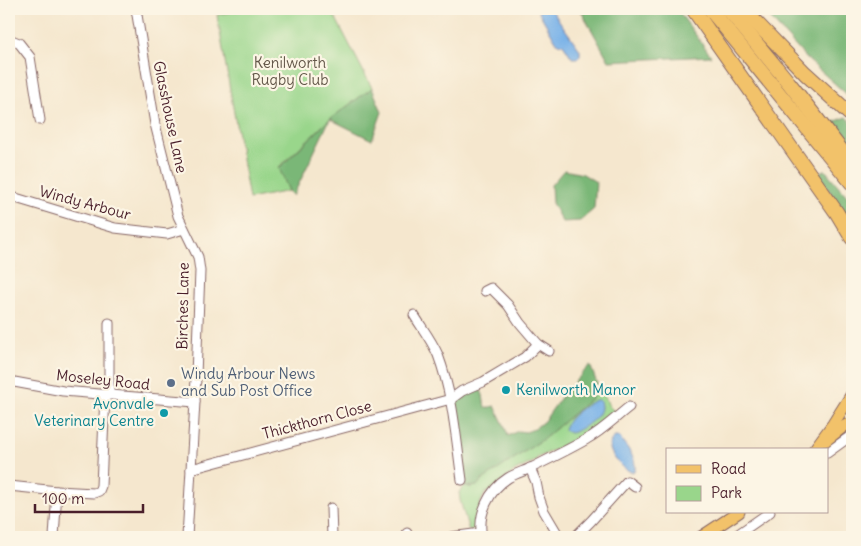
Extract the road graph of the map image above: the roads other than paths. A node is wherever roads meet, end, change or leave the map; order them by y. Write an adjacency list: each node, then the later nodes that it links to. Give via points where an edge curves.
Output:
1 (136, 9): 12 (street, Glasshouse Lane, via 155,124)
2 (693, 9): 13 (highway)
3 (710, 9): 10 (highway)
4 (728, 9): 9 (highway)
5 (743, 9): 7 (highway)
6 (9, 39): 8 (street, via 19,43 30,57)
7 (852, 116)
8 (40, 120)
9 (852, 164)
10 (852, 183)
11 (9, 196): 12 (street, Windy Arbour, via 115,228 167,234)
12 (184, 229): 23 (street, Birches Lane, via 198,257 200,271)
13 (852, 238)
14 (490, 287): 17 (street)
15 (414, 315): 22 (street, via 438,354)
16 (109, 323): 21 (street)
17 (538, 344): 18 (street); 22 (street, Thickthorn Close, via 525,357)
18 (549, 351)
19 (9, 381): 21 (street, Moseley Road)
20 (852, 394): 27 (main road)
21 (107, 395): 23 (street, Moseley Road); 35 (street, via 99,491)
22 (450, 399): 31 (street, Thickthorn Close); 32 (street)
23 (195, 402): 31 (street, Birches Lane)
24 (629, 407): 30 (street, via 588,438)
25 (852, 422): 28 (main road)
26 (852, 435): 29 (street)
27 (815, 448)
28 (816, 448)
29 (828, 452)
30 (530, 468): 39 (street, via 508,478 496,488 482,514); 44 (street, via 544,511)
31 (191, 469): 41 (street, Birches Lane)
32 (462, 480)
33 (627, 481): 45 (street)
34 (9, 486): 35 (street)
35 (57, 491): 40 (street)
36 (331, 508): 42 (street)
37 (736, 514): 46 (main road)
38 (767, 514): 47 (street)
39 (482, 535): 43 (street)
40 (54, 537)
41 (187, 537)
42 (332, 537)
43 (451, 537)
44 (562, 537)
45 (574, 537)
46 (701, 537)
47 (734, 537)

